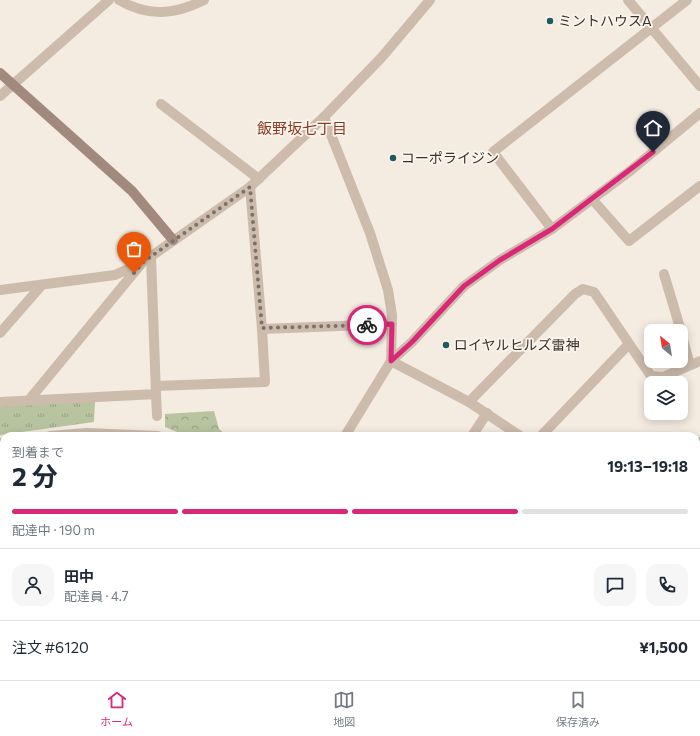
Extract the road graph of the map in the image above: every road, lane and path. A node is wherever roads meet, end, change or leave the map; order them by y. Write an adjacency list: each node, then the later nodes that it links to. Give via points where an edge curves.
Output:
1 (109, 0): 9 (street)
2 (119, 0): 3 (street, via 134,9 158,13 190,7)
3 (204, 0)
4 (430, 0): 14 (street, via 382,57)
5 (628, 0): 7 (street)
6 (687, 0): 7 (street)
7 (650, 27): 10 (street); 19 (street, via 493,152)
8 (0, 73): 9 (street)
9 (14, 85): 11 (street); 20 (street, via 132,191)
10 (700, 86)
11 (0, 96)
12 (161, 104): 15 (street)
13 (700, 113): 18 (street)
14 (324, 117): 15 (street); 25 (street, via 370,233 388,290)
15 (259, 179): 17 (street)
16 (700, 186): 18 (street, via 629,241)
17 (250, 187): 20 (street); 27 (street)
18 (592, 199): 19 (street)
19 (552, 229): 31 (street, via 500,260 464,286)
20 (173, 240): 21 (street)
21 (147, 259): 23 (street, via 115,275); 33 (street); 34 (street)
22 (664, 274): 26 (street)
23 (41, 286): 24 (street); 28 (street)
24 (0, 290)
25 (392, 324): 27 (street); 31 (street)
26 (679, 324)
27 (262, 328): 33 (street, via 265,382)
28 (0, 333)
29 (628, 345): 32 (street, via 651,376 663,377); 36 (street, via 594,292 584,289 575,294); 42 (street)
30 (688, 347): 32 (street)
31 (391, 361): 36 (street); 39 (street)
32 (695, 363)
33 (156, 390): 34 (street); 38 (street)
34 (29, 400): 35 (street)
35 (0, 402)
36 (469, 402): 37 (street)
37 (486, 413): 40 (street); 41 (street)
38 (157, 416)
39 (347, 432)
40 (474, 432)
41 (514, 432)
42 (545, 432)

